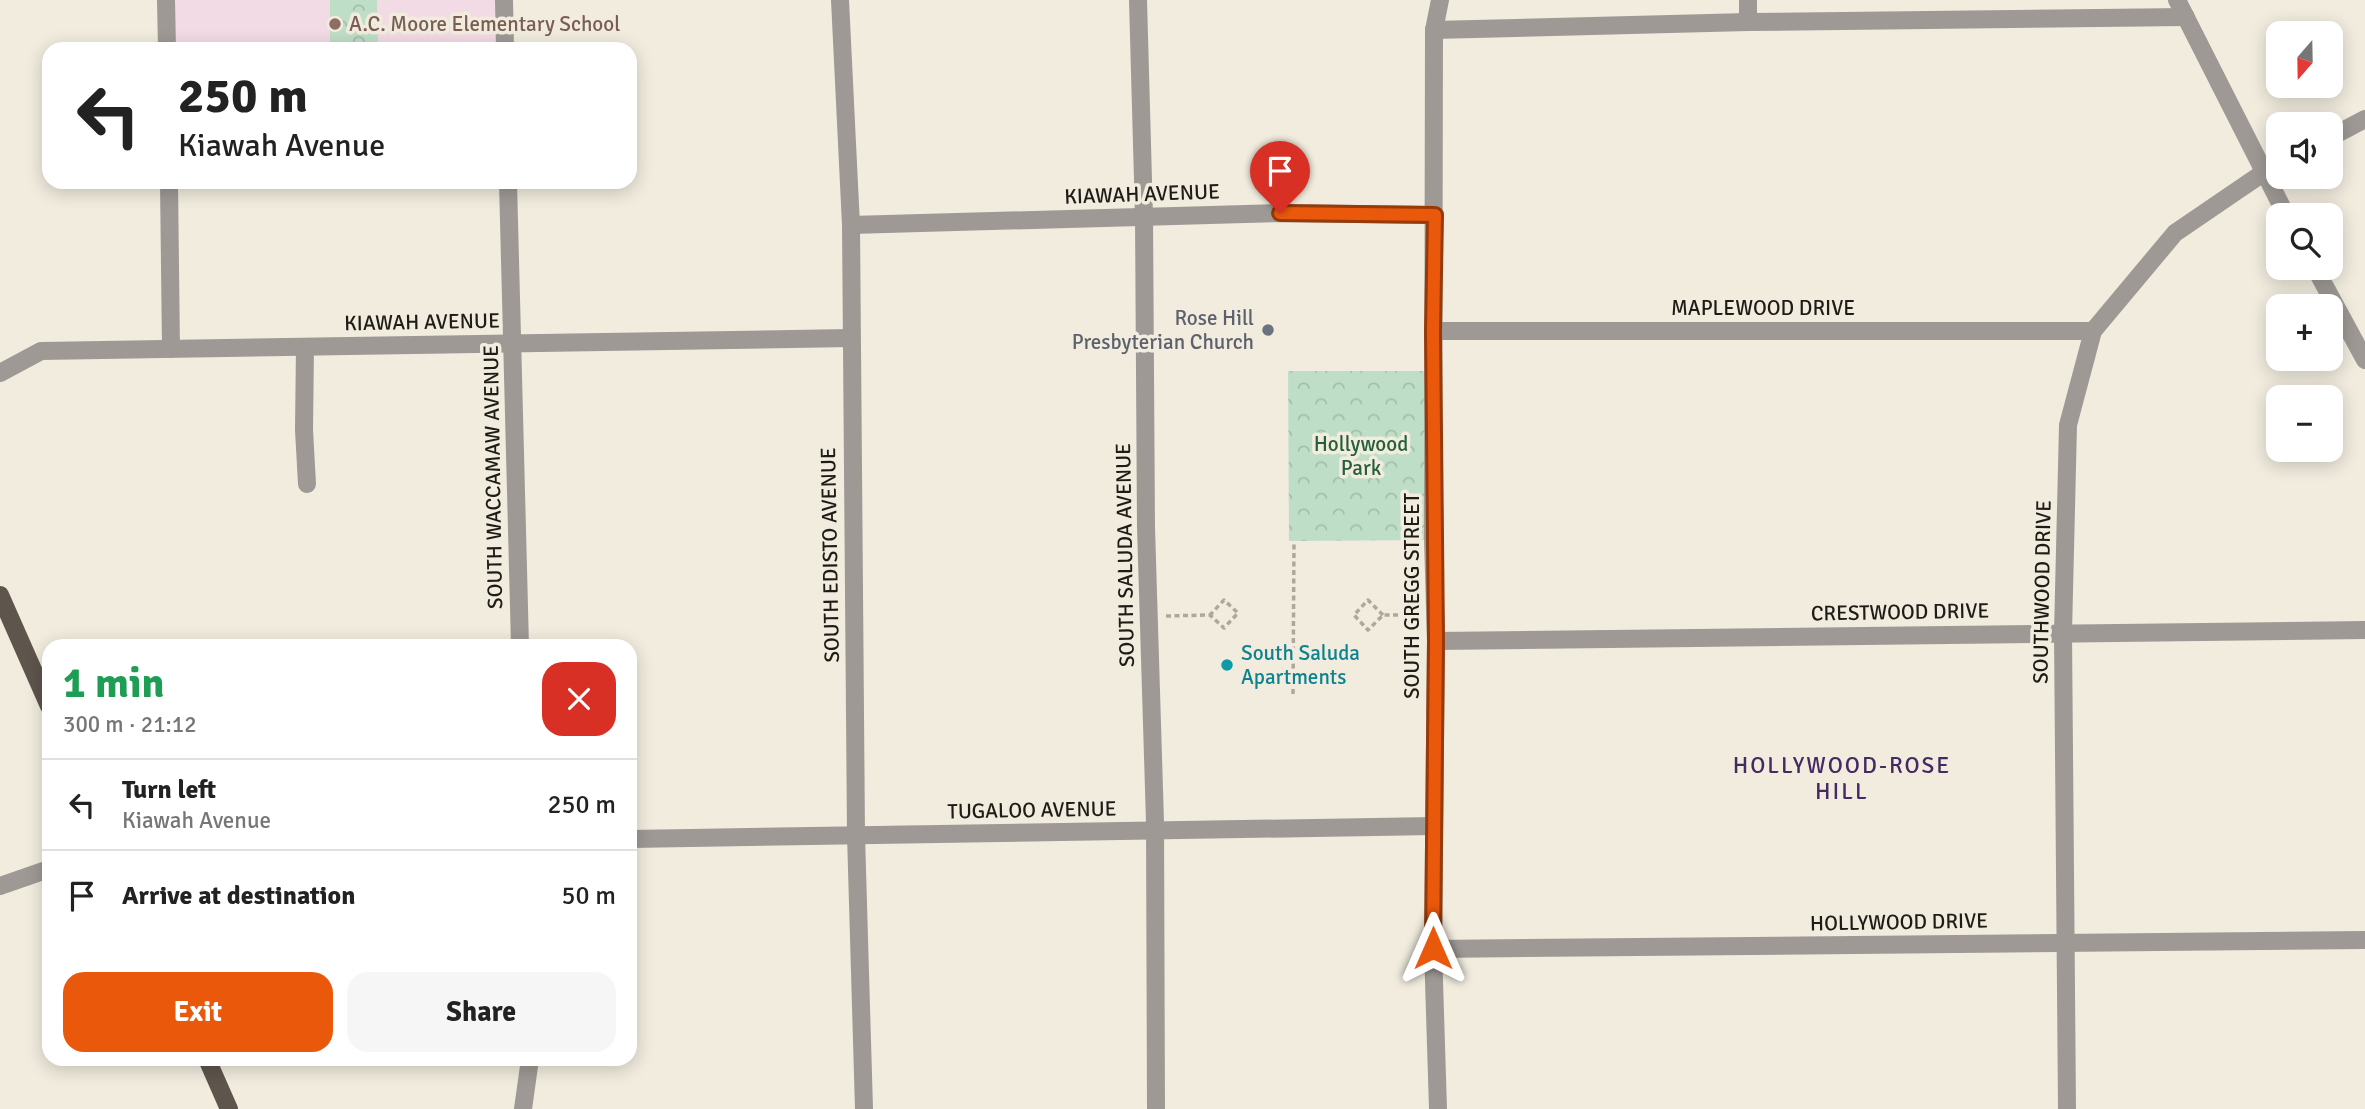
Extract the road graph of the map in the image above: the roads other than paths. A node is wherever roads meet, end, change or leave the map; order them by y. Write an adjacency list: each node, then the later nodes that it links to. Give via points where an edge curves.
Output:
1 (166, 0): 11 (street)
2 (503, 0): 12 (street)
3 (840, 0): 21 (street, SOUTH EDISTO AVENUE)
4 (1138, 0): 20 (street, SOUTH SALUDA AVENUE)
5 (1440, 0): 10 (street, SOUTH GREGG STREET)
6 (1748, 0): 9 (street)
7 (2177, 0): 8 (street)
8 (2186, 17): 9 (street); 15 (street)
9 (1748, 22): 10 (street)
10 (1434, 30): 19 (street, SOUTH GREGG STREET)
11 (167, 42)
12 (505, 42)
13 (2365, 119): 14 (street)
14 (2343, 131)
15 (2266, 159)
16 (2266, 171): 24 (street, SOUTHWOOD DRIVE, via 2175,233)
17 (169, 189): 28 (street)
18 (508, 189): 26 (street, SOUTH WACCAMAW AVENUE)
19 (1435, 215): 20 (street, KIAWAH AVENUE); 23 (street, SOUTH GREGG STREET)
20 (1144, 216): 21 (street, KIAWAH AVENUE); 39 (street, SOUTH SALUDA AVENUE, via 1146,527)
21 (851, 225): 25 (street, SOUTH EDISTO AVENUE)
22 (2322, 280): 29 (street)
23 (1433, 331): 24 (street, MAPLEWOOD DRIVE); 36 (street, SOUTH GREGG STREET)
24 (2093, 331): 34 (street, SOUTHWOOD DRIVE, via 2068,425)
25 (851, 338): 26 (street, KIAWAH AVENUE); 40 (street, SOUTH EDISTO AVENUE)
26 (512, 344): 27 (street, KIAWAH AVENUE); 35 (street, SOUTH WACCAMAW AVENUE)
27 (305, 347): 28 (street, KIAWAH AVENUE); 31 (street)
28 (171, 349): 30 (street, KIAWAH AVENUE, via 41,351)
29 (2365, 360)
30 (0, 373)
31 (307, 484)
32 (0, 596): 37 (main road)
33 (2365, 630): 34 (street, CRESTWOOD DRIVE)
34 (2063, 633): 36 (street, CRESTWOOD DRIVE); 45 (street, SOUTHWOOD DRIVE)
35 (520, 639)
36 (1436, 640): 38 (street, SOUTH GREGG STREET)
37 (42, 690)
38 (1434, 826): 39 (street, TUGALOO AVENUE); 46 (street, SOUTH GREGG STREET)
39 (1156, 831): 40 (street, TUGALOO AVENUE); 52 (street, SOUTH SALUDA AVENUE)
40 (856, 835): 41 (street, TUGALOO AVENUE); 51 (street, SOUTH EDISTO AVENUE)
41 (637, 839)
42 (42, 871): 43 (street)
43 (0, 886)
44 (2365, 940): 45 (street, HOLLYWOOD DRIVE)
45 (2065, 943): 46 (street, HOLLYWOOD DRIVE); 54 (street, SOUTHWOOD DRIVE)
46 (1433, 948): 53 (street, SOUTH GREGG STREET)
47 (210, 1066): 49 (main road)
48 (529, 1066): 50 (street)
49 (229, 1109)
50 (523, 1109)
51 (864, 1109)
52 (1156, 1109)
53 (1438, 1109)
54 (2067, 1109)

